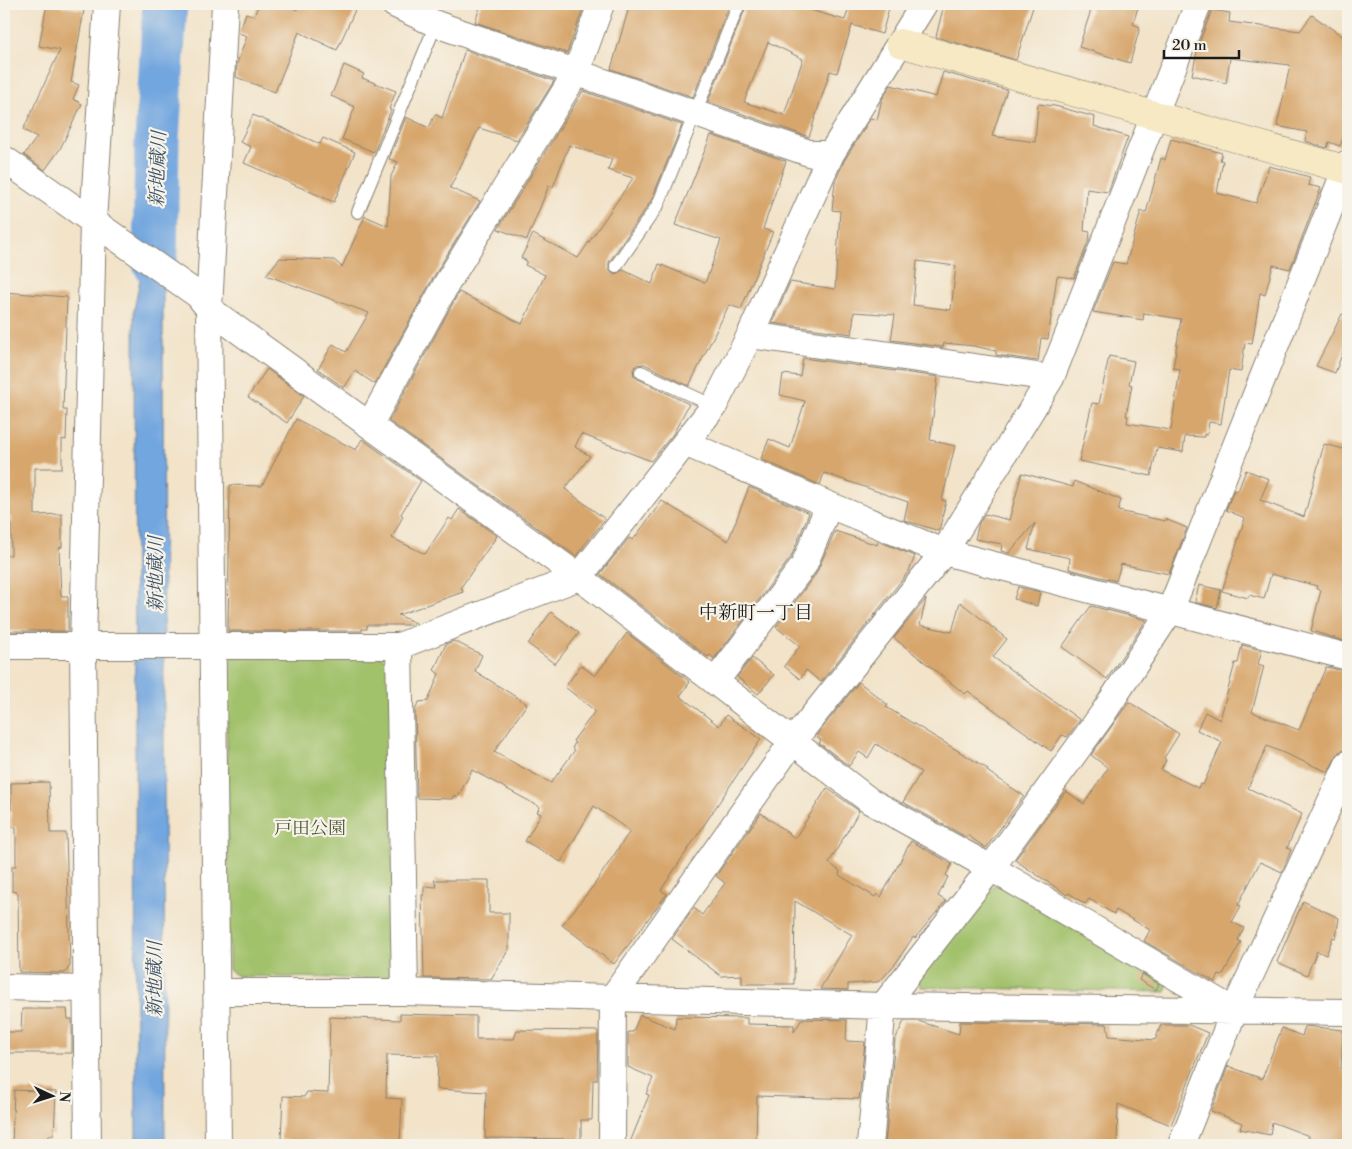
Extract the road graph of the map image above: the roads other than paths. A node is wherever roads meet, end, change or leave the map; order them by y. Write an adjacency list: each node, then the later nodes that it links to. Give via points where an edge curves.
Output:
1 (107, 4): 17 (street)
2 (225, 4): 19 (street)
3 (394, 4): 8 (street)
4 (601, 4): 10 (street)
5 (739, 4): 11 (lane)
6 (924, 4): 9 (street)
7 (1198, 4): 12 (street)
8 (441, 14): 10 (street); 16 (lane)
9 (900, 43): 12 (street); 13 (street)
10 (576, 73): 11 (street); 24 (street, via 447,283)
11 (696, 114): 13 (street, via 812,154); 18 (lane, via 658,205)
12 (1154, 114): 15 (street); 22 (street)
13 (831, 154): 20 (street)
14 (4, 159): 17 (street)
15 (1347, 167): 29 (street)
16 (358, 212)
17 (99, 226): 19 (street); 31 (street)
18 (616, 266)
19 (204, 302): 24 (street); 33 (street)
20 (750, 335): 22 (street); 23 (street)
21 (641, 372): 23 (lane)
22 (1051, 378): 27 (street)
23 (714, 406): 25 (street)
24 (370, 424): 28 (street)
25 (686, 444): 26 (street); 28 (street)
26 (829, 505): 27 (street); 35 (street, via 804,565)
27 (944, 552): 29 (street); 36 (street)
28 (580, 577): 32 (street); 35 (street)
29 (1170, 612): 34 (street); 38 (street, via 1102,715)
30 (4, 646): 31 (street)
31 (89, 646): 33 (street); 40 (street)
32 (399, 646): 33 (street); 42 (street)
33 (208, 647): 41 (street)
34 (1348, 657)
35 (715, 682): 36 (street)
36 (792, 741): 38 (street, via 870,801); 43 (street)
37 (1348, 764): 45 (street)
38 (991, 868): 44 (street); 45 (street)
39 (4, 987): 40 (street)
40 (86, 988): 47 (street)
41 (217, 992): 42 (street); 48 (street)
42 (405, 992): 43 (street)
43 (613, 998): 44 (street); 49 (street)
44 (884, 1006): 45 (street); 50 (street)
45 (1234, 1011): 46 (street); 51 (street)
46 (1348, 1012)
47 (88, 1145)
48 (218, 1145)
49 (612, 1145)
50 (870, 1145)
51 (1181, 1145)

